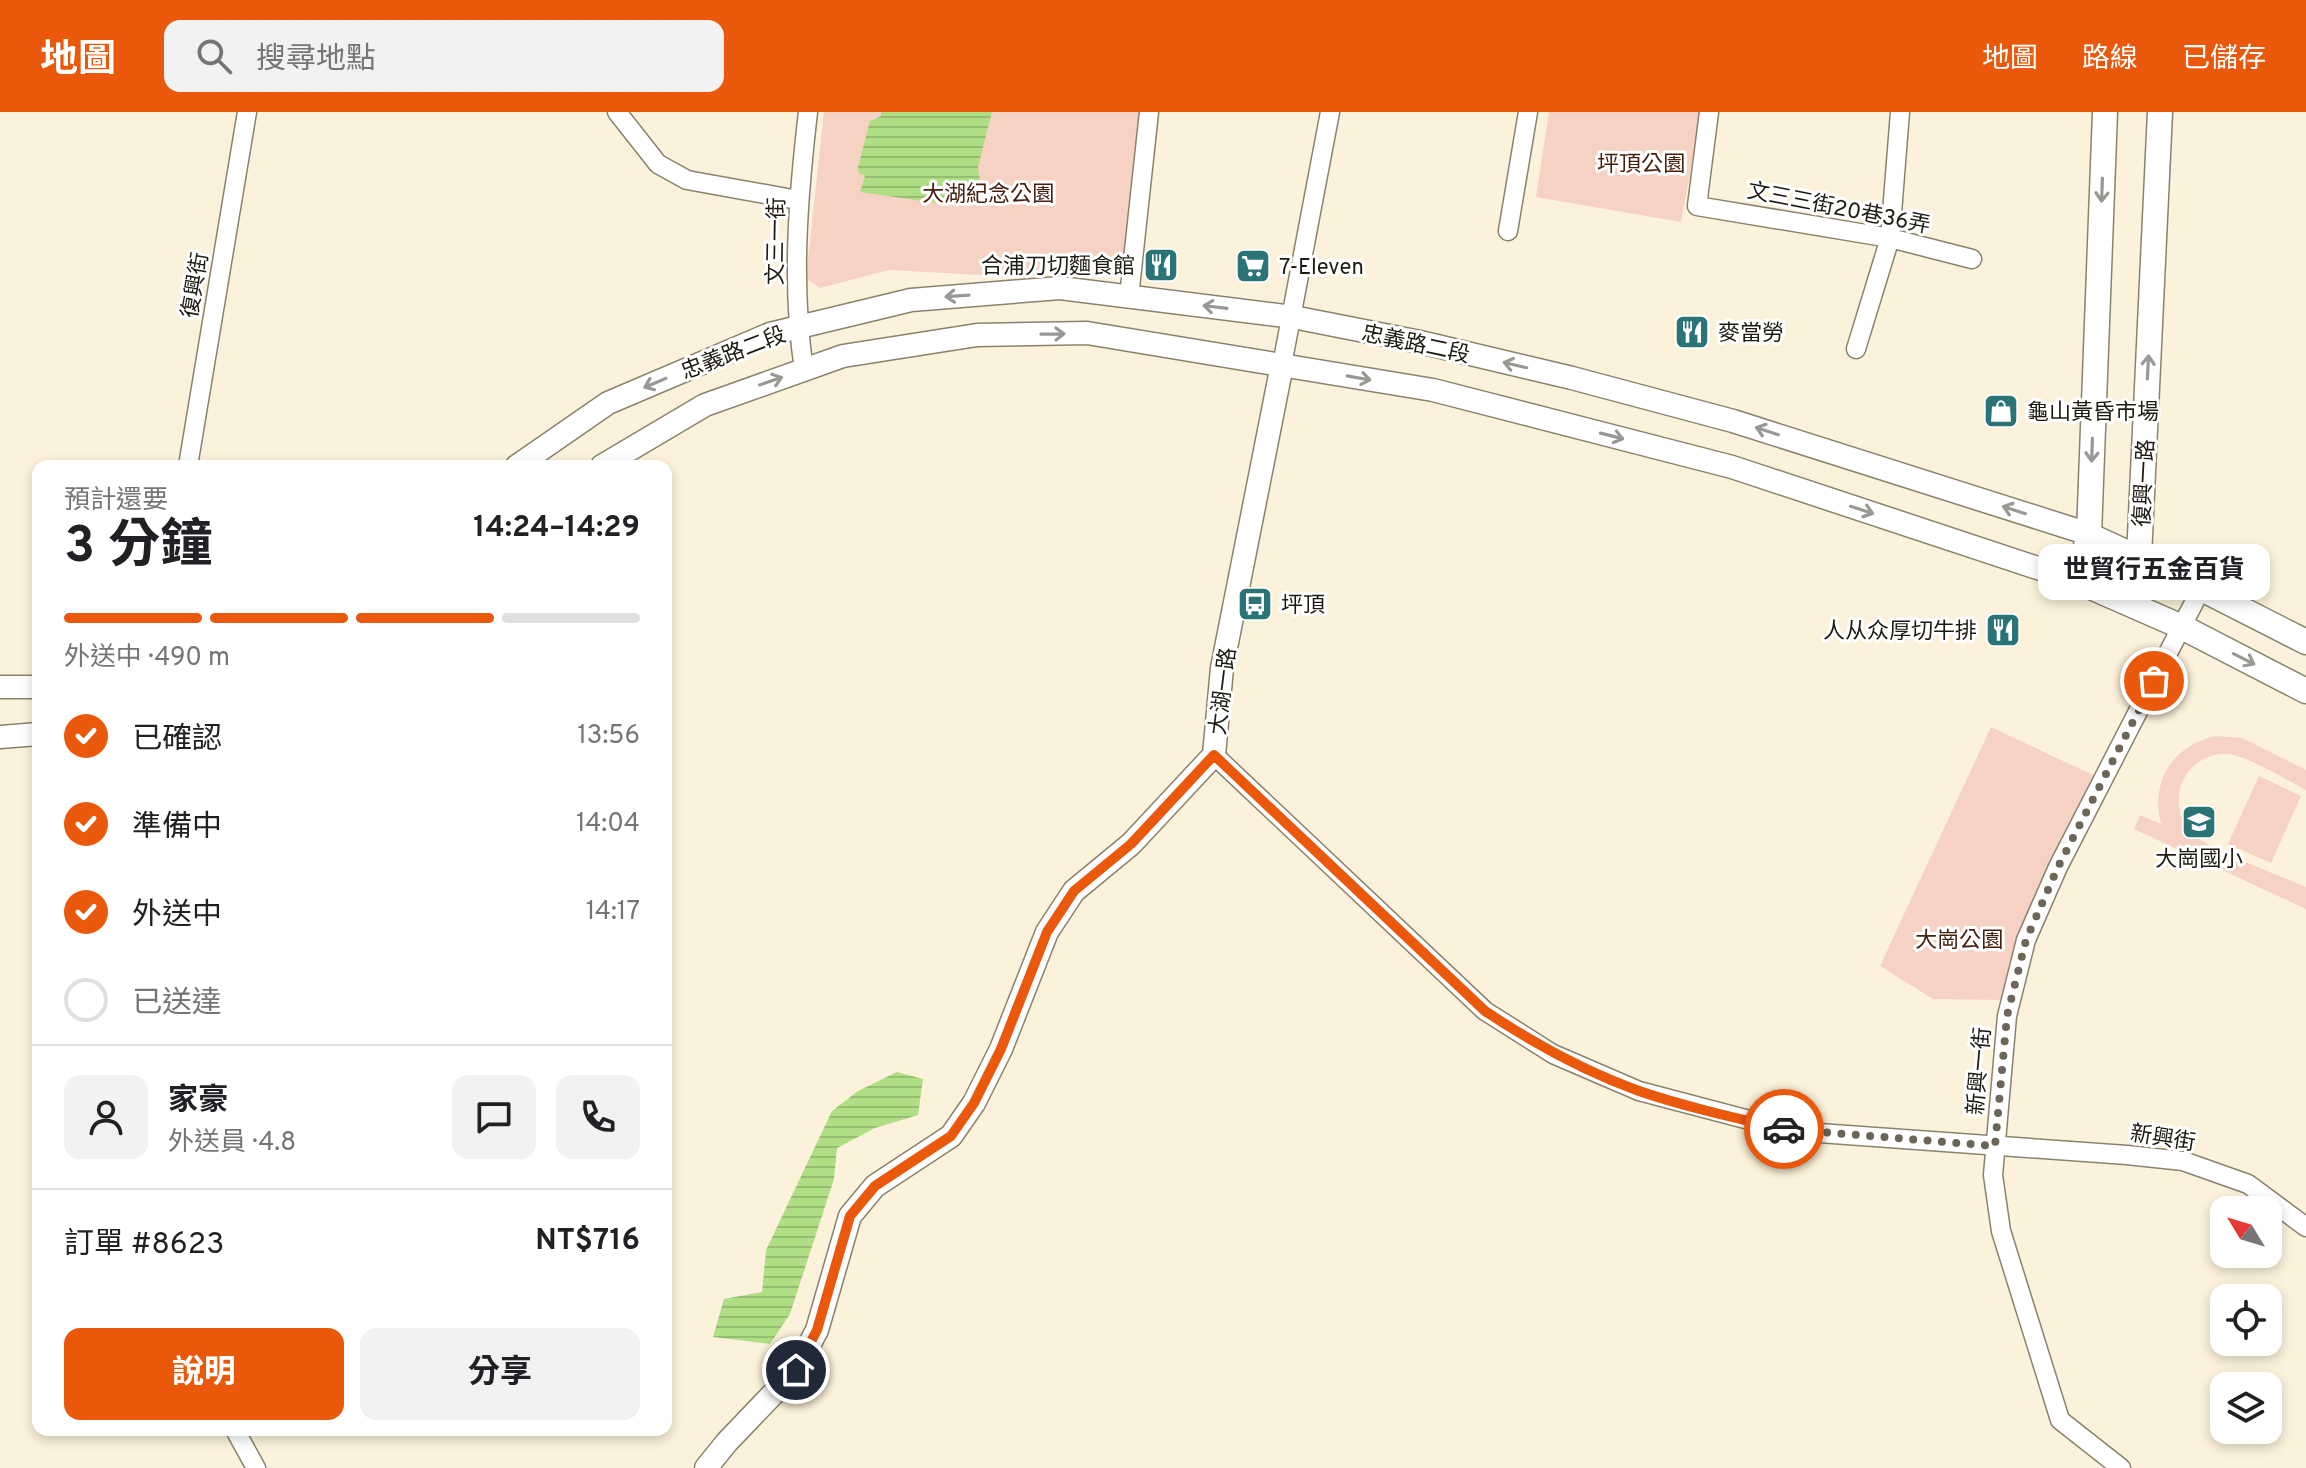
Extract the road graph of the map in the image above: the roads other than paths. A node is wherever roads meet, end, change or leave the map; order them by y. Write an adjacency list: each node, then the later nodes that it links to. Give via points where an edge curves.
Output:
1 (247, 112): 21 (street, 復興街)
2 (617, 112): 11 (street, via 658,164 687,180)
3 (808, 112): 11 (street, 文三一街)
4 (1149, 112): 15 (street)
5 (1330, 112): 16 (street, 大湖一路)
6 (1528, 112): 12 (street)
7 (1709, 112): 13 (street, 文三三街20巷36弄, via 1697,206)
8 (1900, 112): 13 (street)
9 (2105, 112): 24 (main road, one-way to 24)
10 (2160, 112): 25 (main road, 復興一路, one-way to 10)
11 (798, 200): 17 (street, 文三一街)
12 (1508, 231)
13 (1890, 238): 14 (street, 文三三街20巷36弄); 18 (street)
14 (1972, 259)
15 (1129, 297): 16 (street, 忠義路二段, one-way to 15); 17 (street, 忠義路二段, one-way to 17, via 1060,288 911,300)
16 (1293, 317): 19 (street, 大湖一路); 24 (street, 忠義路二段, one-way to 16, via 1718,417 1541,371)
17 (798, 327): 20 (street, 文三一街); 22 (street, 忠義路二段, one-way to 22, via 608,403)
18 (1856, 349)
19 (1282, 365): 20 (street, 忠義路二段, one-way to 19, via 843,356 977,335 1087,333); 26 (street, 忠義路二段, one-way to 26, via 1433,390 1732,467); 35 (street, 大湖一路, via 1222,668)
20 (804, 370): 23 (street, 忠義路二段, one-way to 20, via 705,405)
21 (189, 460)
22 (526, 460)
23 (612, 460)
24 (2089, 534): 25 (street, 忠義路二段); 26 (main road)
25 (2139, 557): 26 (main road, 復興一路); 27 (main road, 忠義路二段)
26 (2077, 581): 28 (main road, 忠義路二段)
27 (2202, 587): 28 (street, 新興一街); 29 (main road, 忠義路二段)
28 (2182, 627): 32 (main road, 忠義路二段, one-way to 32); 36 (street, 新興一街, via 2026,940 2007,1016)
29 (2306, 642)
30 (0, 687): 31 (street)
31 (32, 687)
32 (2306, 691)
33 (32, 734): 34 (street)
34 (0, 737)
35 (1214, 755): 36 (street, 大湖一路, via 1485,1011 1553,1054 1639,1091 1791,1131); 40 (street, via 1131,844 1074,891 1047,932 974,1103 951,1136 875,1186 850,1216 817,1330 796,1370)
36 (1995, 1146): 37 (street, 新興街, via 2183,1161 2248,1184); 41 (street, 新興一街, via 1993,1175 2001,1231 2060,1420)
37 (2306, 1227)
38 (238, 1436): 39 (street)
39 (256, 1468)
40 (706, 1468)
41 (2121, 1468)

